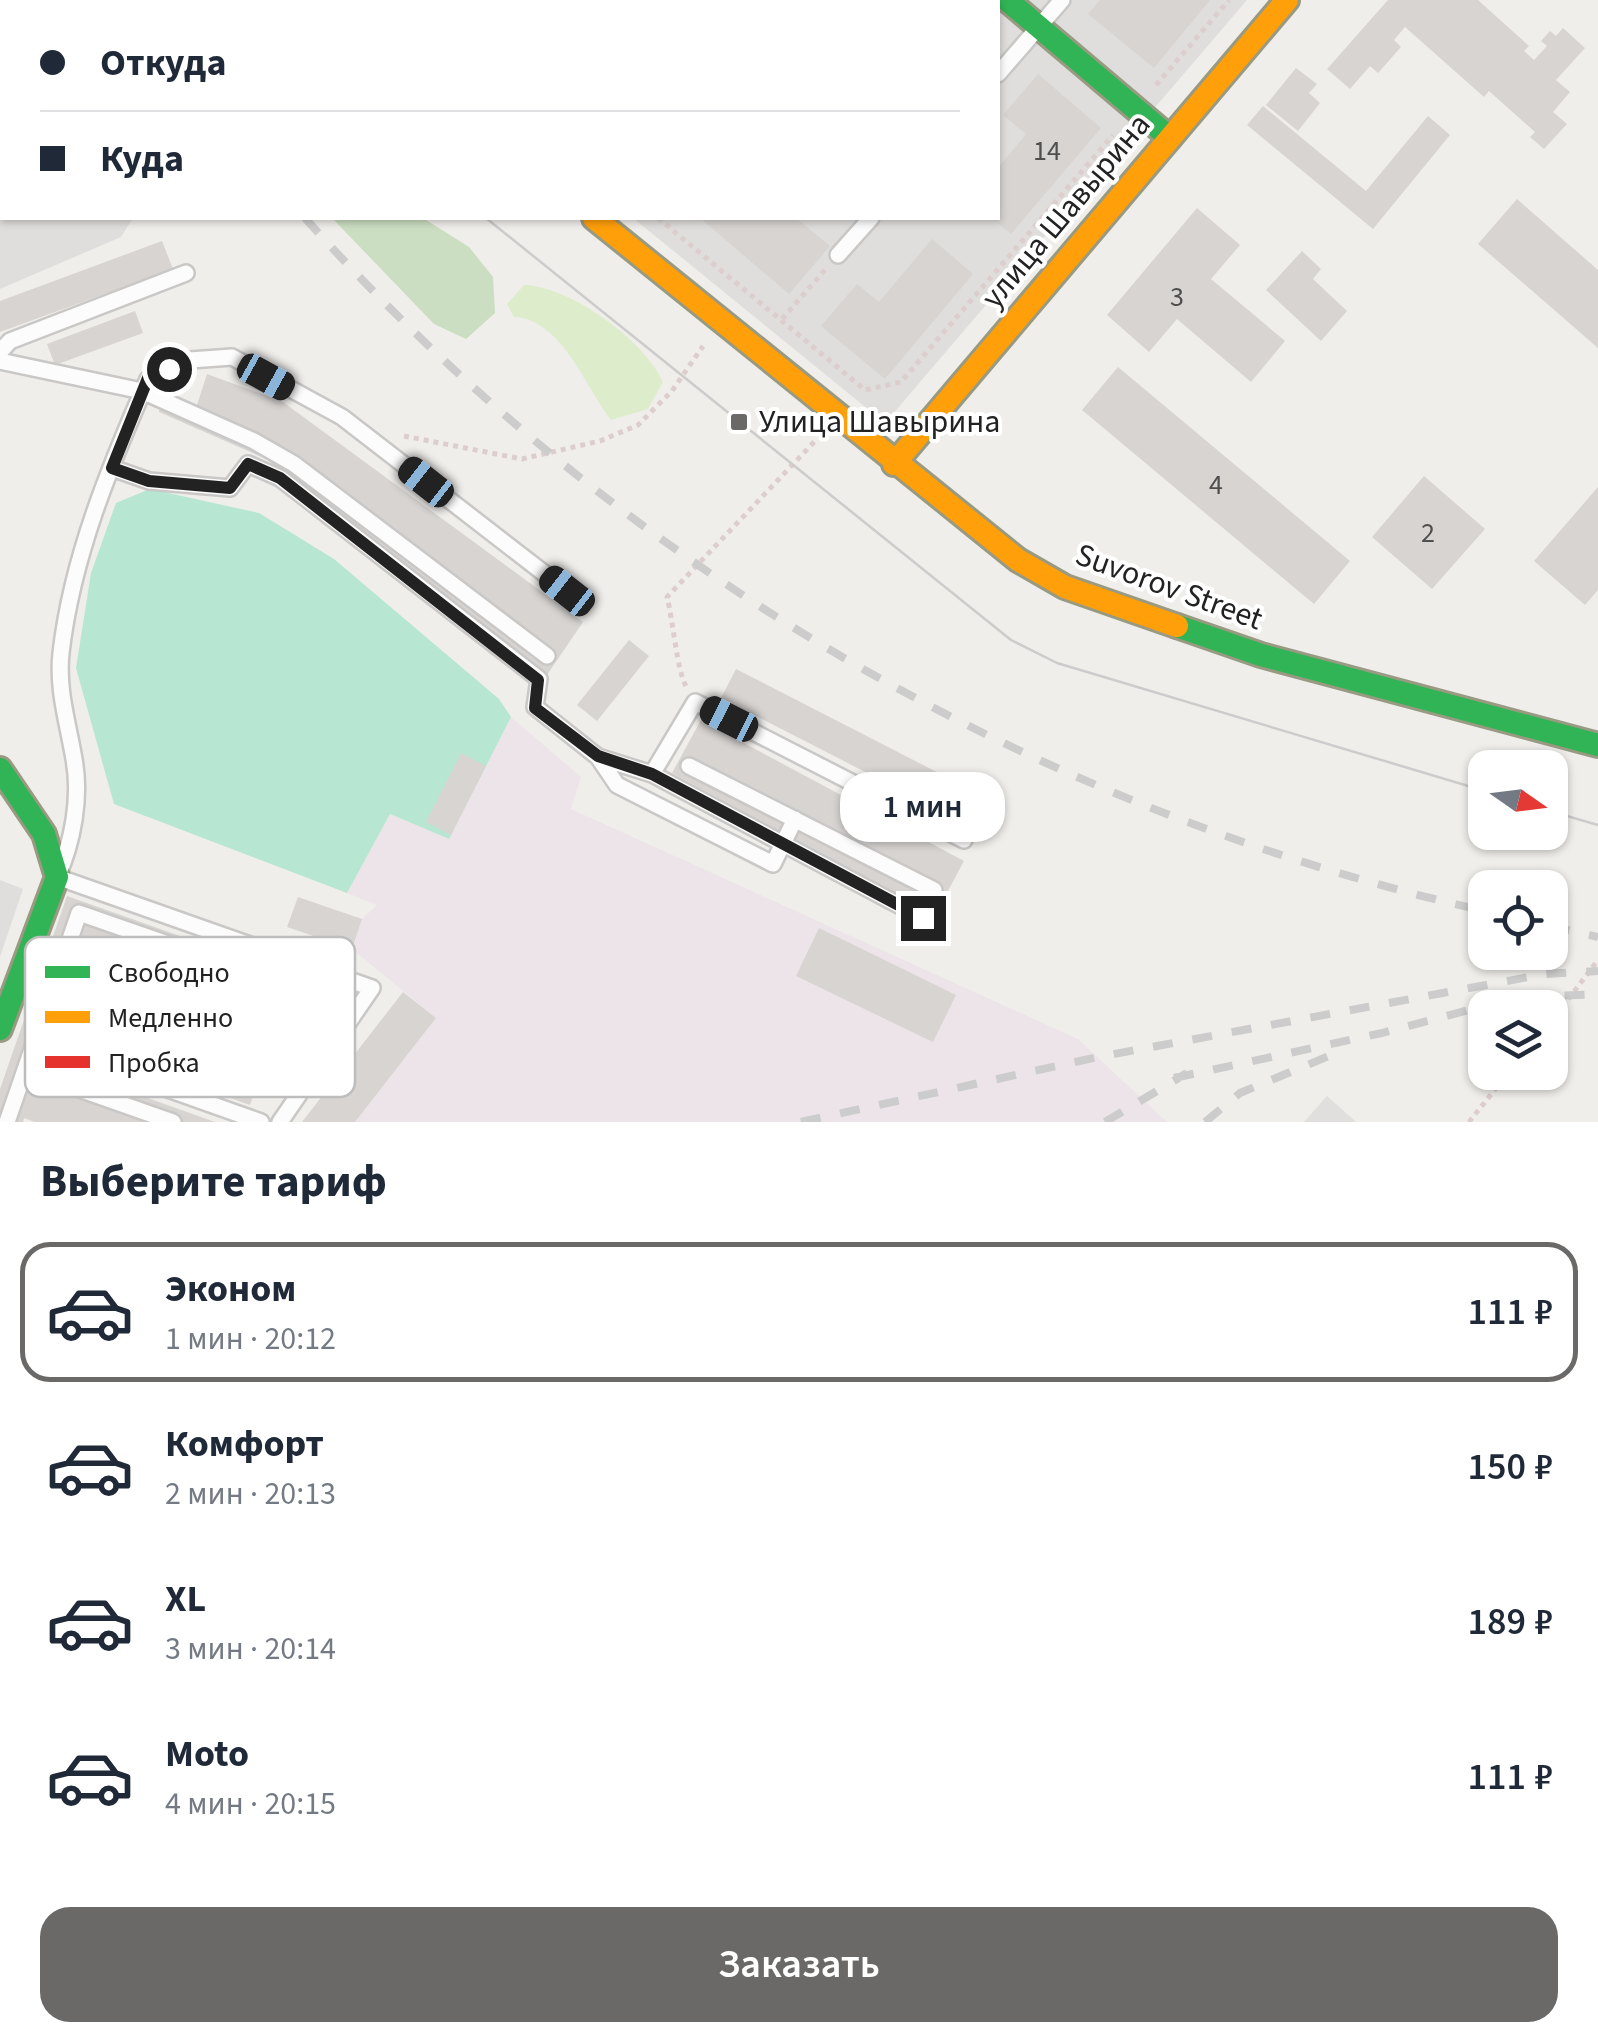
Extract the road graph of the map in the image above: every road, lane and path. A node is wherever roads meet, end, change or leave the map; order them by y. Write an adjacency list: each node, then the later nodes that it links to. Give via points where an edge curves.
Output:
1 (1007, 0): 5 (street)
2 (1062, 0): 5 (lane)
3 (1229, 0): 7 (path)
4 (1287, 0): 8 (street, улица Шавырина)
5 (1039, 27): 6 (lane); 7 (street)
6 (1000, 72)
7 (1135, 109): 8 (street); 14 (path, via 901,382 865,390)
8 (1170, 138): 21 (street, улица Шавырина)
9 (660, 220): 14 (path)
10 (870, 220): 12 (lane)
11 (605, 221): 21 (street, Suvorov Street)
12 (838, 256): 14 (path)
13 (186, 274): 16 (lane, via 10,340)
14 (782, 320)
15 (707, 341): 19 (path, via 638,425 600,441 522,459)
16 (0, 352)
17 (0, 361): 18 (lane)
18 (142, 391): 22 (lane); 23 (lane, via 148,378 190,360 232,358 342,417); 24 (lane, via 294,464)
19 (392, 432)
20 (818, 438): 25 (path, via 667,597 679,676)
21 (894, 464): 26 (street, Suvorov Street, via 1018,560 1116,608 1261,655)
22 (112, 468): 27 (lane, via 149,481 230,488 248,464 280,478 538,680 535,708); 33 (lane, via 74,580 61,656 75,764 74,831)
23 (567, 591)
24 (547, 656)
25 (695, 702): 30 (lane); 32 (lane)
26 (1598, 744)
27 (598, 756): 30 (lane); 31 (lane, via 618,784 773,864)
28 (689, 766): 31 (lane)
29 (0, 769): 33 (street, via 44,834)
30 (652, 774): 35 (lane)
31 (795, 819): 34 (lane)
32 (964, 840)
33 (58, 877): 36 (street); 39 (lane)
34 (934, 890)
35 (923, 918)
36 (42, 937)
37 (72, 937): 38 (lane, via 80,913)
38 (148, 937)
39 (228, 937)
40 (1598, 960): 43 (path)
41 (355, 982): 44 (lane, via 372,988)
42 (25, 985): 45 (street)
43 (1568, 999)
44 (355, 1014)
45 (6, 1032)
46 (25, 1070): 51 (lane)
47 (1494, 1090): 55 (path)
48 (102, 1097): 52 (lane)
49 (190, 1097): 53 (lane)
50 (298, 1097): 54 (lane)
51 (7, 1122)
52 (174, 1122)
53 (261, 1122)
54 (280, 1122)
55 (1468, 1122)

